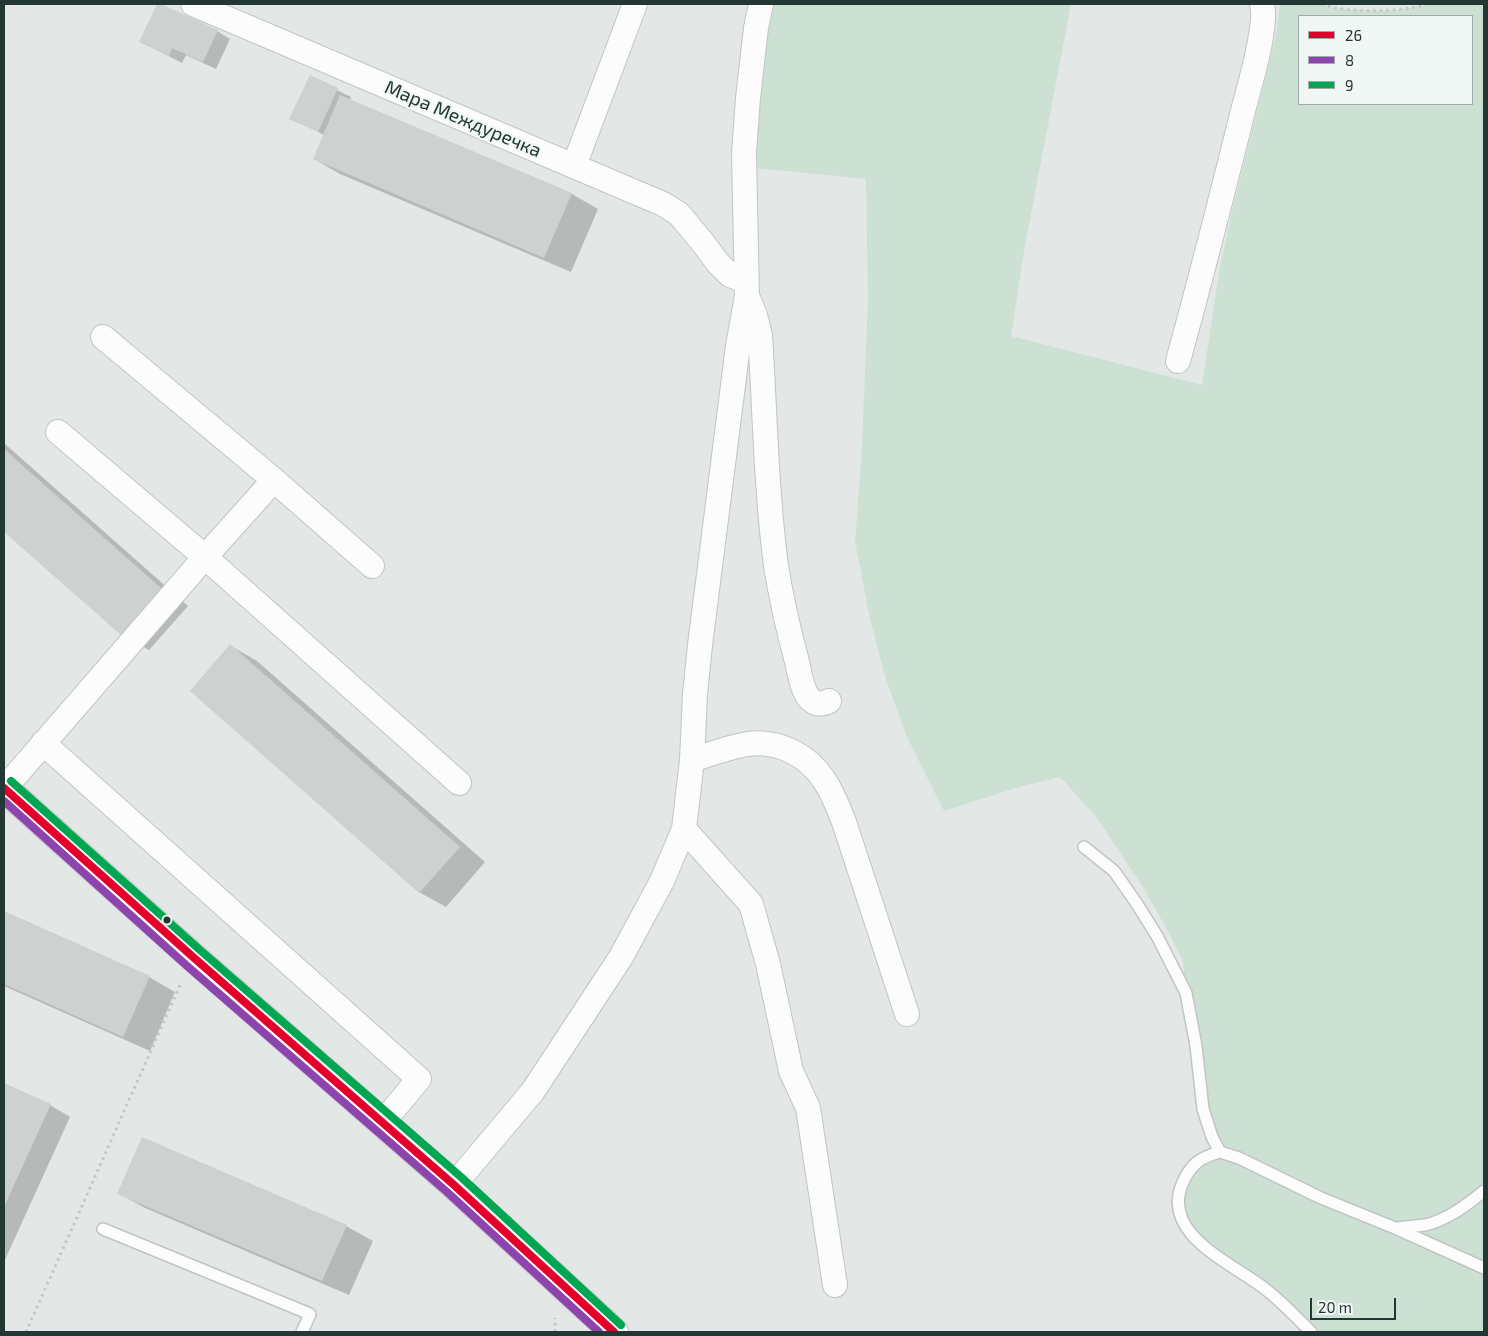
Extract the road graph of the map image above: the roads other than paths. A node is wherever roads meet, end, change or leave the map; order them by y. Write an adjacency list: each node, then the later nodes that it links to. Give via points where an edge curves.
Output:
1 (193, 4): 5 (street, Мара Междуречка)
2 (635, 4): 5 (street)
3 (761, 4): 6 (street, via 744,153)
4 (1262, 4): 8 (street, via 1263,20 1254,64)
5 (574, 166): 6 (street, Мара Междуречка, via 679,214 718,263)
6 (746, 289): 13 (street, via 760,335 772,529 788,628 809,699 818,704); 15 (street, via 700,645)
7 (103, 337): 10 (street)
8 (1178, 361)
9 (58, 432): 11 (street)
10 (274, 480): 11 (street); 12 (street)
11 (205, 557): 14 (street); 16 (street)
12 (372, 566)
13 (829, 701)
14 (43, 743): 17 (street); 21 (street, via 419,1079)
15 (692, 760): 18 (street); 20 (street, via 750,744 768,744 798,754 823,778 844,822)
16 (459, 783)
17 (4, 788): 21 (street)
18 (684, 829): 23 (street, via 662,881 621,957 533,1091); 28 (street, via 751,904 768,964 791,1071 808,1108)
19 (1084, 847): 22 (lane, via 1114,871 1128,891 1157,936 1186,993 1203,1109)
20 (907, 1014)
21 (383, 1122): 23 (street)
22 (1220, 1152): 25 (lane); 31 (lane, via 1205,1156 1186,1176 1179,1197 1182,1222 1193,1237 1265,1289)
23 (454, 1185): 30 (street)
24 (1484, 1191): 25 (lane, via 1450,1215 1427,1224)
25 (1395, 1228): 27 (lane)
26 (103, 1229): 29 (lane, via 310,1314)
27 (1484, 1268)
28 (836, 1285)
29 (302, 1332)
30 (614, 1332)
31 (1311, 1332)

